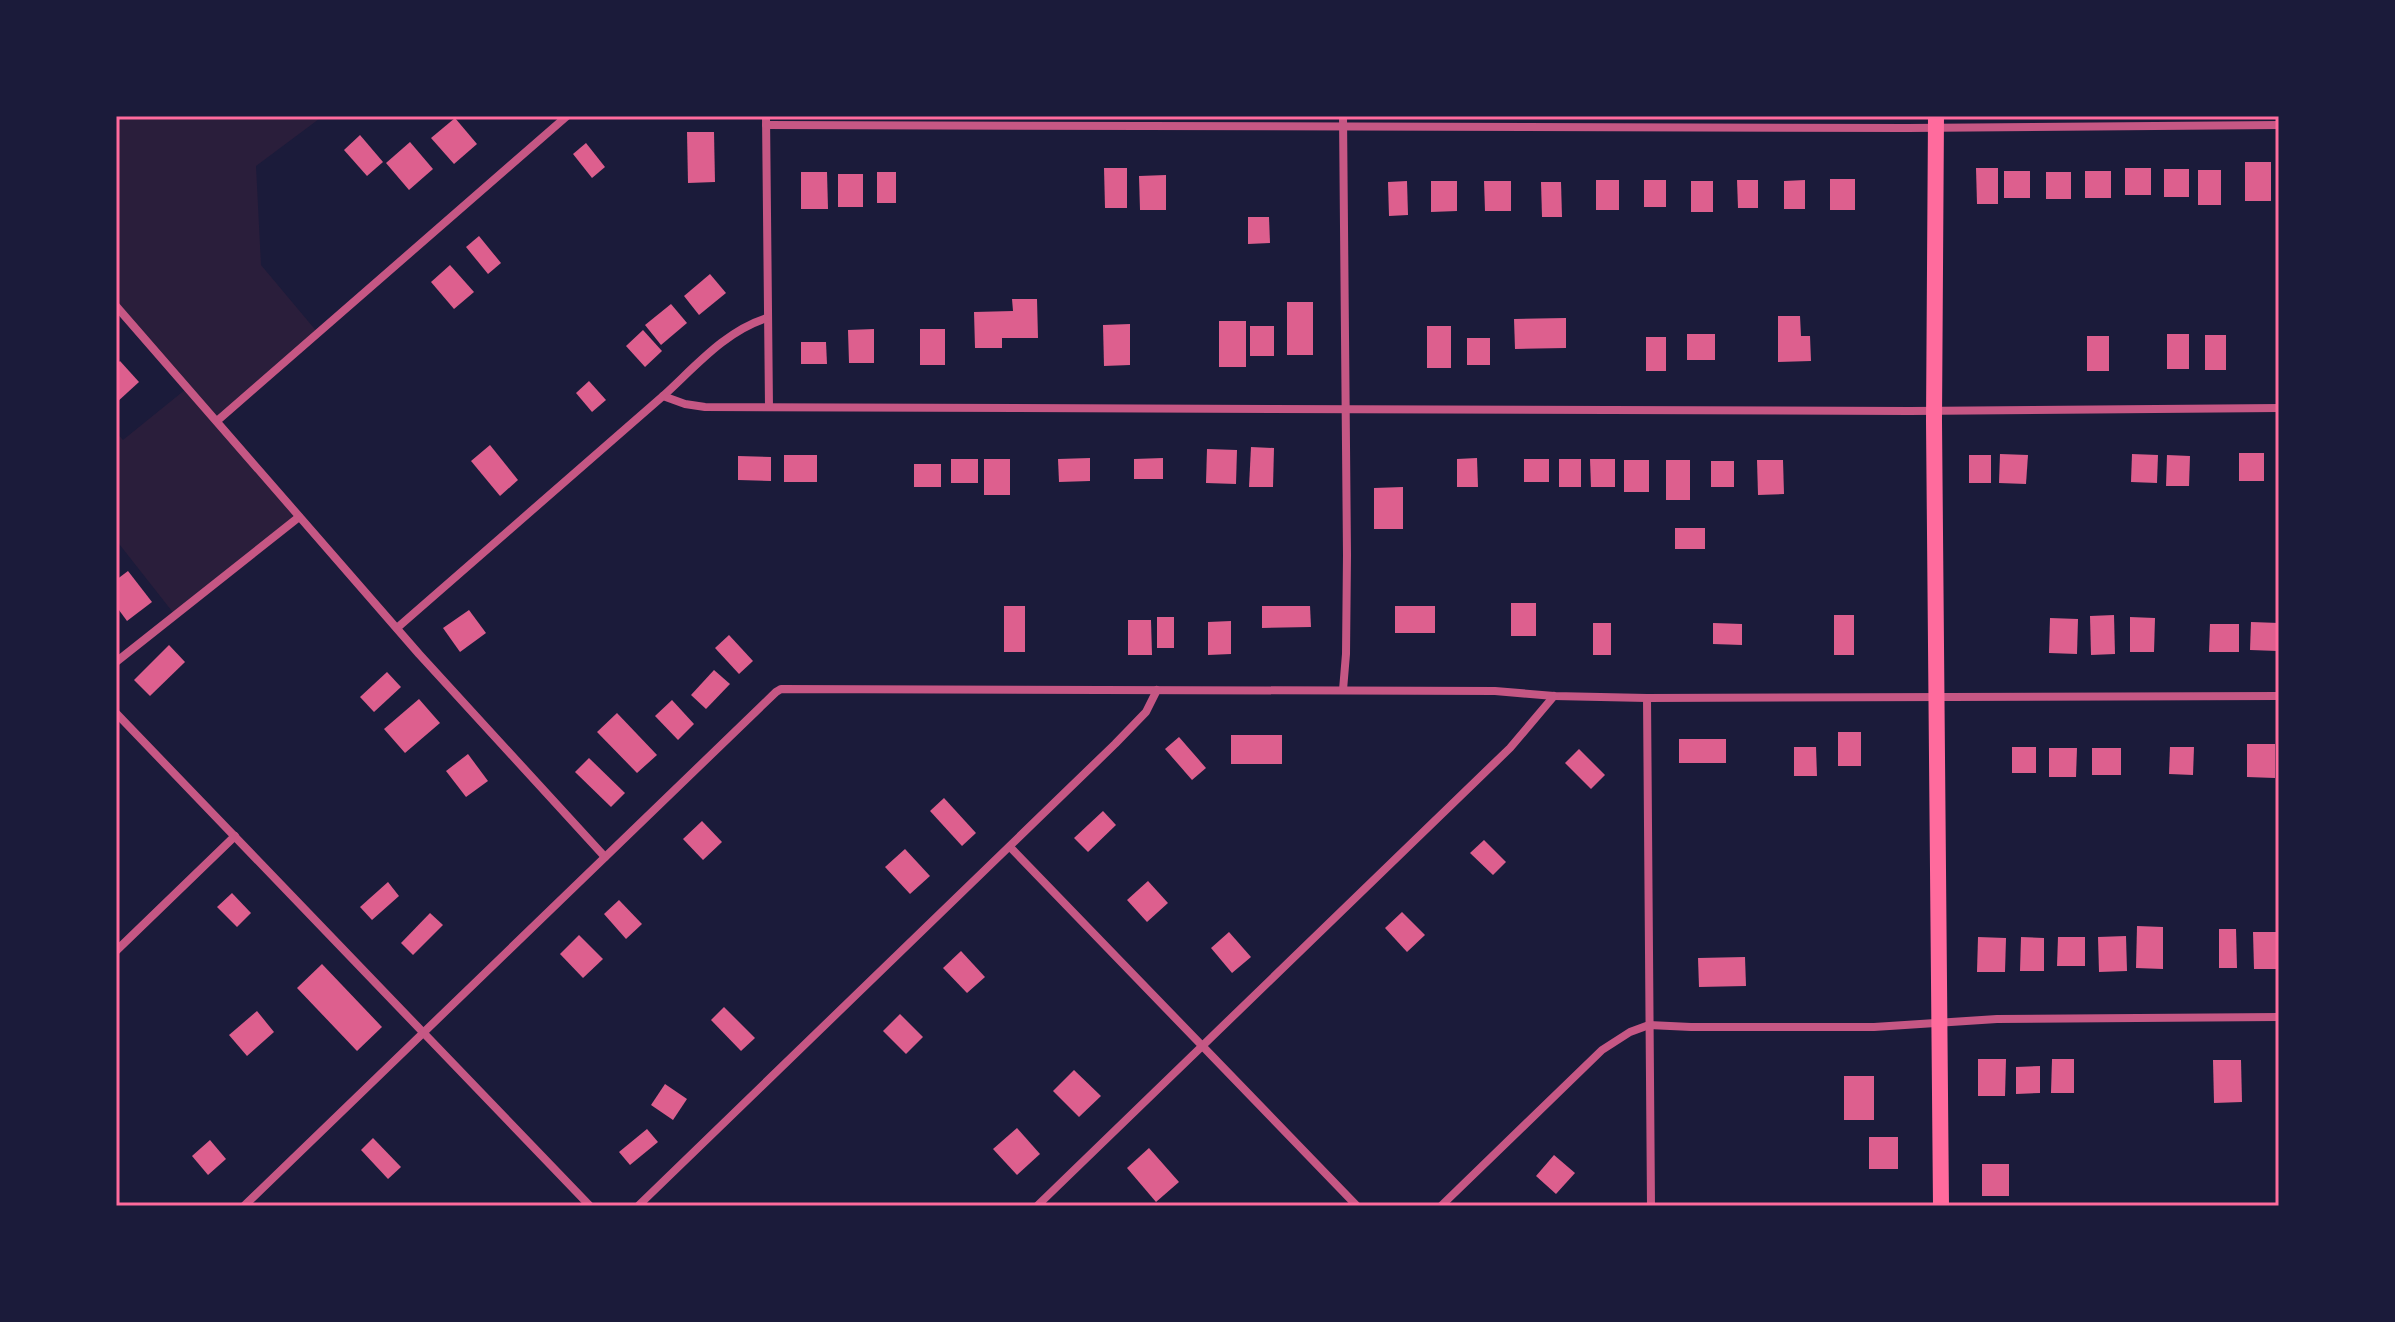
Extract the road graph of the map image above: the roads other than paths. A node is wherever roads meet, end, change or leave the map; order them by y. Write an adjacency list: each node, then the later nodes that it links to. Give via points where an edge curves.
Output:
1 (567, 116): 13 (street)
2 (766, 120): 3 (street); 7 (street)
3 (1343, 121): 4 (street); 11 (street)
4 (1936, 122): 5 (street); 12 (main road)
5 (2279, 125)
6 (116, 306): 13 (street)
7 (767, 318): 8 (street, via 735,332); 9 (street)
8 (663, 396): 9 (street, via 705,407); 15 (street)
9 (769, 407): 11 (street)
10 (2279, 408): 12 (street)
11 (1344, 410): 12 (street); 18 (street)
12 (1934, 411): 22 (main road)
13 (217, 421): 14 (street)
14 (299, 517): 15 (street); 16 (street)
15 (397, 628): 26 (street)
16 (116, 662)
17 (1157, 690): 18 (street); 25 (street, via 1146,712); 26 (street, via 781,689)
18 (1343, 690): 19 (street)
19 (1554, 696): 21 (street); 32 (street, via 1510,748)
20 (2279, 696): 22 (street)
21 (1647, 698): 22 (street); 30 (street)
22 (1936, 699): 29 (main road)
23 (116, 713): 24 (street)
24 (235, 836): 27 (street); 31 (street)
25 (1010, 847): 32 (street); 35 (street)
26 (605, 857): 31 (street)
27 (116, 951)
28 (2279, 1017): 29 (street)
29 (1939, 1023): 30 (street); 40 (main road)
30 (1649, 1025): 38 (street, via 1602,1050); 39 (street)
31 (424, 1033): 33 (street); 34 (street)
32 (1203, 1046): 36 (street); 37 (street)
33 (244, 1206)
34 (590, 1206)
35 (638, 1206)
36 (1037, 1206)
37 (1357, 1206)
38 (1441, 1206)
39 (1651, 1206)
40 (1941, 1206)

